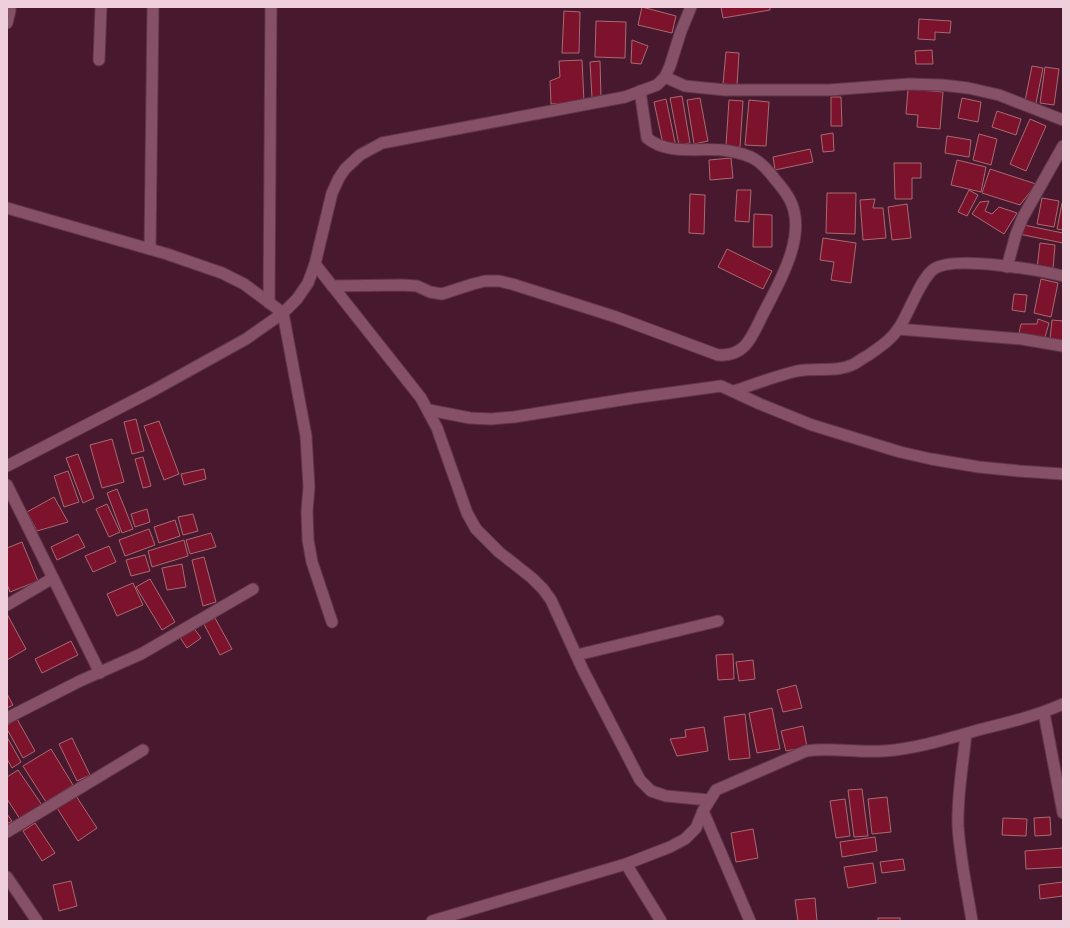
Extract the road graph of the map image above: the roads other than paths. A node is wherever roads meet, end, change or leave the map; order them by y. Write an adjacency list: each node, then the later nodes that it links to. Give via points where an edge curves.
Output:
1 (10, 7): 6 (street)
2 (101, 7): 7 (street)
3 (153, 7): 13 (street)
4 (271, 7): 18 (street)
5 (691, 7): 8 (street)
6 (7, 23)
7 (99, 60)
8 (665, 77): 9 (street, via 657,85); 10 (street, via 685,86 725,90 829,90 909,84 942,85 1000,95)
9 (640, 91): 14 (street, via 625,97 382,143 371,148 350,164 339,178 332,193); 17 (street, via 648,138 652,142 667,149 728,151 749,155 763,164 791,201 796,230 793,246 781,278 749,342 738,352 728,356 718,355 616,317 499,281 473,284 442,294 417,286)
10 (1063, 120)
11 (1063, 146): 15 (street, via 1023,217)
12 (7, 208): 13 (street)
13 (150, 249): 18 (street, via 222,273 244,284)
14 (315, 264): 17 (street); 19 (street, via 308,283)
15 (1007, 266): 16 (street); 20 (street, via 945,265 934,269 924,280)
16 (1063, 276)
17 (332, 286): 23 (street)
18 (269, 303): 19 (street)
19 (283, 313): 24 (street, via 246,339 160,387); 31 (street, via 306,436 309,487 308,540 312,562)
20 (898, 329): 21 (street, via 1022,339); 22 (street, via 886,343 843,369 798,371)
21 (1063, 346)
22 (734, 391): 23 (street, via 721,386 711,387 507,418 470,418); 25 (street, via 812,425 900,452 979,466)
23 (428, 410): 32 (street, via 437,428 467,513 476,529 543,589 551,600)
24 (7, 466)
25 (1063, 474)
26 (7, 485): 27 (street)
27 (53, 578): 29 (street); 33 (street)
28 (253, 589): 33 (street, via 141,654)
29 (7, 605)
30 (718, 621): 32 (street)
31 (332, 622)
32 (577, 655): 39 (street, via 640,780 651,791 666,796)
33 (100, 672): 36 (street)
34 (1063, 704): 35 (street)
35 (1044, 713): 37 (street); 41 (street)
36 (7, 718)
37 (966, 734): 39 (street, via 897,750 806,751 716,790); 49 (street, via 958,826)
38 (143, 750): 42 (street)
39 (709, 800): 40 (street)
40 (703, 811): 43 (street, via 696,828 685,839); 48 (street)
41 (1063, 813)
42 (7, 832)
43 (626, 864): 46 (street); 47 (street)
44 (7, 877): 45 (street)
45 (37, 921)
46 (432, 921)
47 (661, 921)
48 (750, 921)
49 (972, 921)

